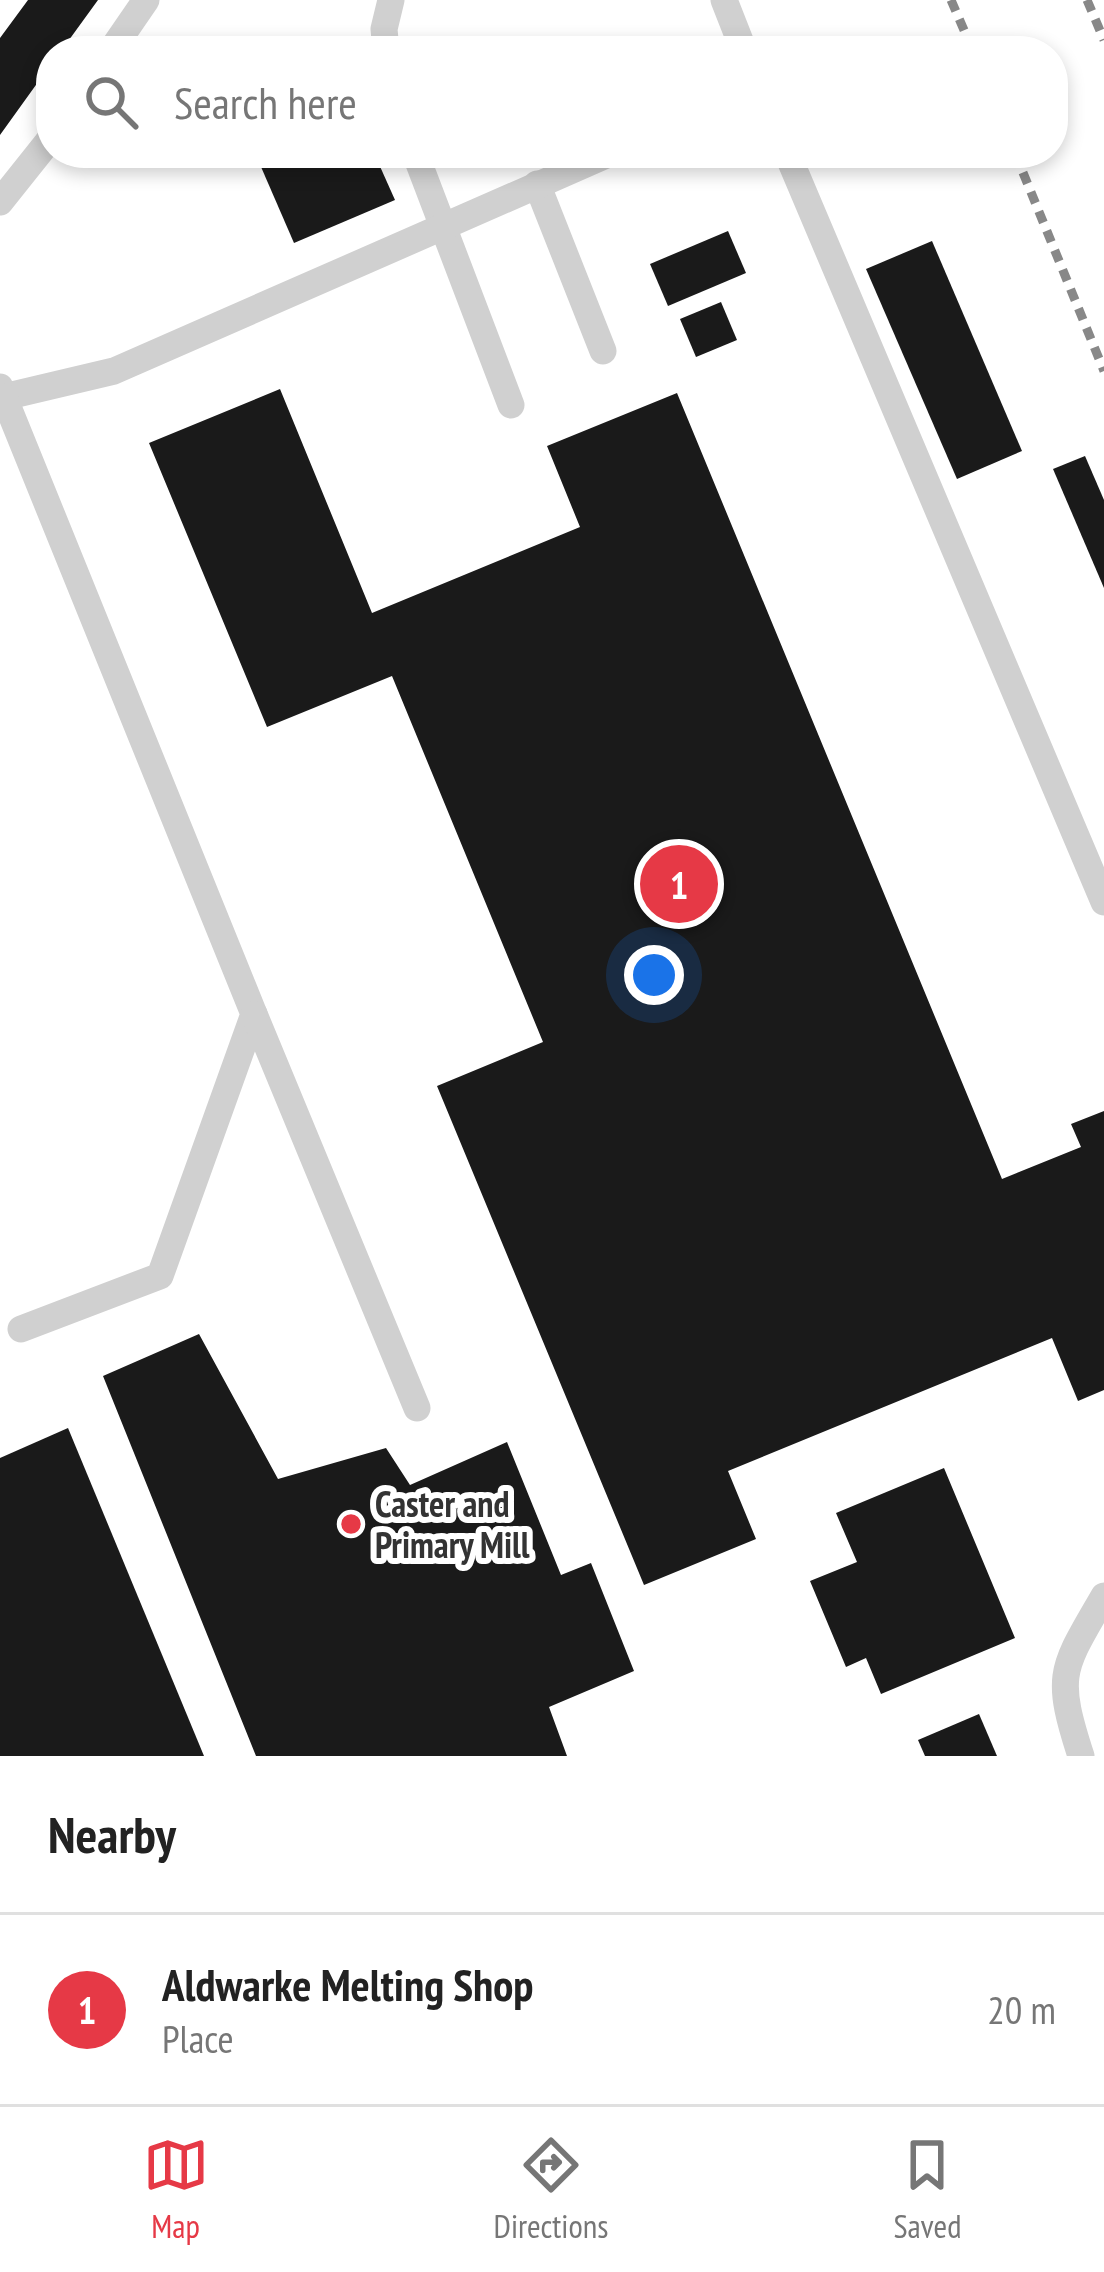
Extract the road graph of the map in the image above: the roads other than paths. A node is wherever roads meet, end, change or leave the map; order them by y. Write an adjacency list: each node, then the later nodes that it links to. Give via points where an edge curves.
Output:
1 (146, 0): 4 (lane)
2 (391, 0): 5 (lane)
3 (724, 0): 6 (lane)
4 (121, 36)
5 (385, 36)
6 (739, 36)
7 (36, 157): 12 (lane)
8 (420, 168): 13 (lane)
9 (575, 168): 11 (lane)
10 (793, 168): 18 (lane)
11 (537, 184): 13 (lane); 14 (lane)
12 (0, 202)
13 (441, 226): 15 (lane, via 114,371); 16 (lane)
14 (603, 351)
15 (2, 392): 17 (lane)
16 (511, 405)
17 (8, 427): 19 (lane)
18 (1104, 902)
19 (254, 1013): 20 (lane, via 160,1276); 21 (lane)
20 (21, 1329)
21 (417, 1408)
22 (1104, 1596): 23 (lane, via 1062,1684)
23 (1081, 1756)

